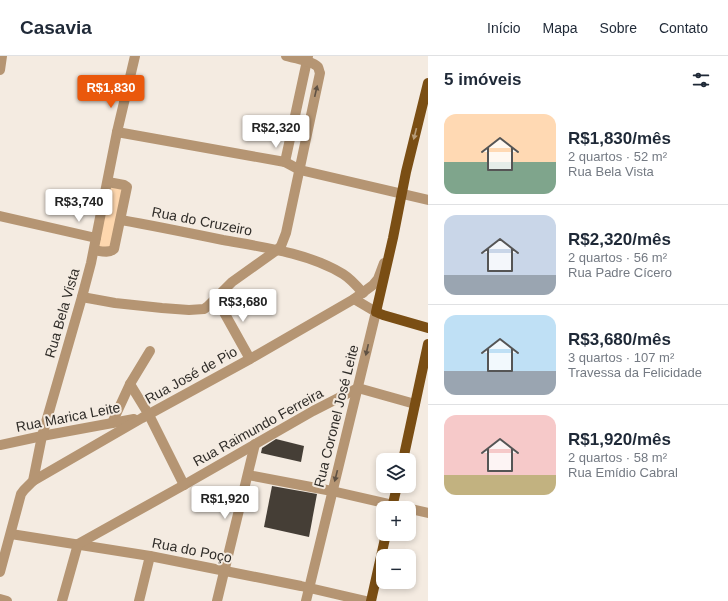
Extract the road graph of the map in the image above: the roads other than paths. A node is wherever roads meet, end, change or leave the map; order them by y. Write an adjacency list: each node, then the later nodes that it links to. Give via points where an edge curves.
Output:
1 (2, 56): 5 (street)
2 (135, 56): 8 (street, Rua Bela Vista)
3 (286, 56): 4 (street)
4 (307, 59): 9 (street); 10 (street, one-way to 4, via 320,73 317,66)
5 (0, 70)
6 (428, 83): 7 (main road, Rua Coronel José Leite)
7 (424, 112): 12 (main road, Rua Coronel José Leite, one-way to 12)
8 (117, 132): 9 (street); 11 (street, Rua Bela Vista)
9 (285, 162): 10 (street)
10 (300, 170): 12 (street); 19 (street, via 286,233)
11 (108, 182): 15 (street, via 127,188); 16 (street, Rua Bela Vista)
12 (402, 194): 13 (street); 17 (main road, Rua Coronel José Leite)
13 (428, 200)
14 (0, 216): 16 (street)
15 (121, 220): 18 (street, via 113,250); 19 (street, Rua do Cruzeiro)
16 (96, 238): 18 (street, Rua Bela Vista)
17 (393, 238): 20 (street, Rua Coronel José Leite, via 378,279); 24 (main road, Rua Coronel José Leite)
18 (94, 250): 21 (street, Rua Bela Vista)
19 (277, 250): 20 (street, Rua do Cruzeiro, via 335,270 350,279); 22 (street, via 232,282)
20 (363, 293): 23 (street, Rua José de Pio)
21 (82, 297): 22 (street, via 189,310 204,309); 34 (street, Rua Bela Vista)
22 (216, 298): 28 (street)
23 (354, 299): 24 (street); 28 (street, Rua José de Pio)
24 (376, 312): 25 (main road); 30 (street, Rua Coronel José Leite, one-way to 30)
25 (428, 328)
26 (428, 344): 31 (main road)
27 (150, 351): 29 (street)
28 (250, 359): 32 (street, Rua José de Pio)
29 (130, 384): 32 (street); 33 (street)
30 (358, 388): 31 (street); 35 (street, Rua Raimundo Ferreira); 41 (street, Rua Coronel José Leite, one-way to 41)
31 (415, 404): 37 (main road)
32 (146, 416): 33 (street, Rua Marica Leite); 39 (street, Rua José de Pio); 40 (street)
33 (112, 423): 34 (street, Rua Marica Leite)
34 (42, 436): 36 (street, Rua Marica Leite); 39 (street, Rua Bela Vista)
35 (255, 444): 38 (street); 40 (street, Rua Raimundo Ferreira)
36 (0, 445)
37 (404, 453)
38 (248, 475): 41 (street); 49 (street)
39 (33, 481): 45 (street, Rua Bela Vista, via 22,494)
40 (184, 485): 47 (street, Rua Raimundo Ferreira)
41 (332, 491): 42 (street); 51 (street, Rua Coronel José Leite)
42 (376, 502)
43 (416, 510): 44 (street)
44 (428, 512)
45 (11, 534): 47 (street, Rua do Poço); 50 (street, Rua Bela Vista)
46 (384, 541): 59 (main road)
47 (78, 544): 48 (street, Rua do Poço); 54 (street)
48 (150, 556): 49 (street, Rua do Poço); 55 (street)
49 (224, 571): 51 (street, Rua do Poço); 56 (street)
50 (0, 572)
51 (309, 588): 57 (street, Rua Coronel José Leite); 58 (street, Rua do Poço)
52 (0, 599): 53 (street)
53 (7, 601)
54 (62, 601)
55 (139, 601)
56 (217, 601)
57 (306, 601)
58 (366, 601)
59 (371, 601)

